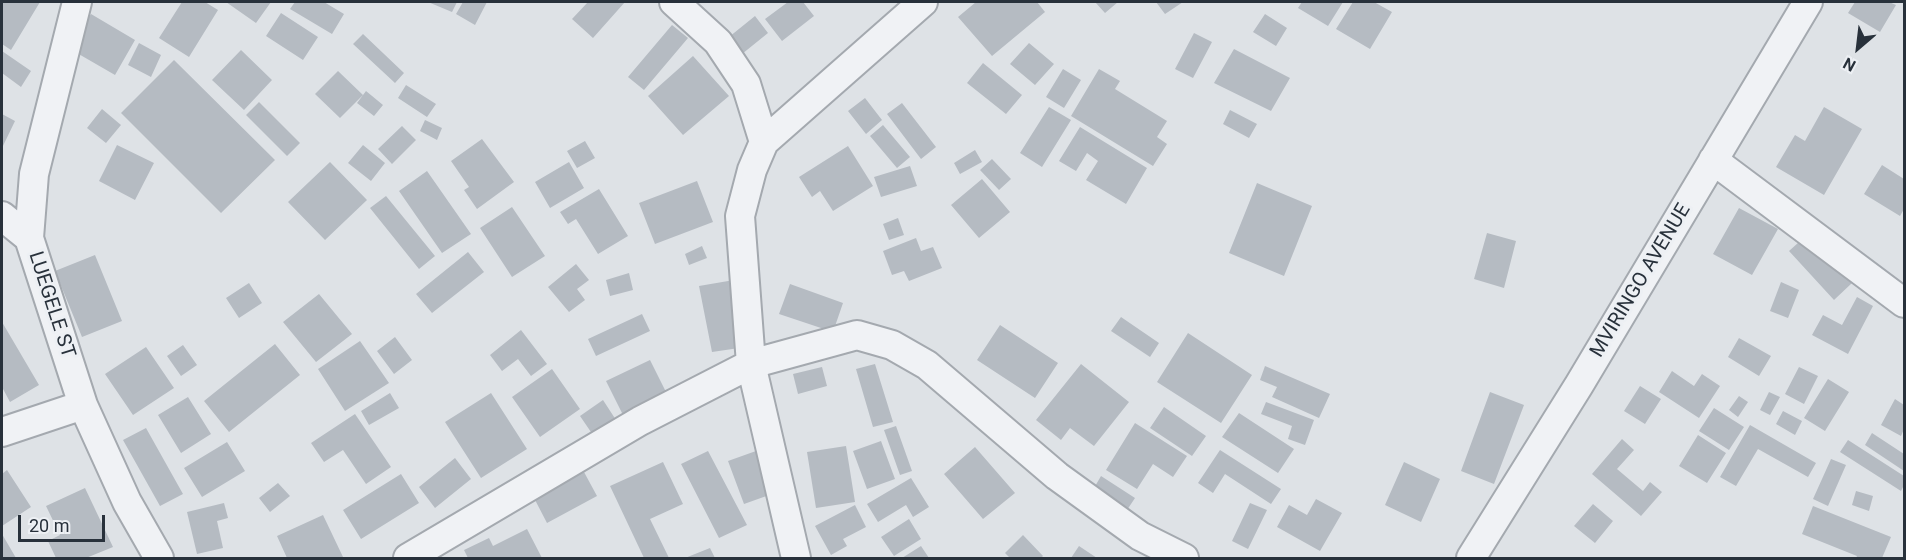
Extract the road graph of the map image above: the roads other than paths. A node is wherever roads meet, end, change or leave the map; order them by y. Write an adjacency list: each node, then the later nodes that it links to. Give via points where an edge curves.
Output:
1 (77, 2): 8 (street, LUEGELE ST, via 34,174)
2 (674, 2): 5 (street, via 718,42 746,84)
3 (923, 2): 5 (street)
4 (1808, 2): 6 (street, MVIRINGO AVENUE)
5 (764, 142): 10 (street, via 740,216)
6 (1713, 160): 9 (street); 17 (street, MVIRINGO AVENUE)
7 (2, 216): 8 (street)
8 (29, 238): 11 (street, LUEGELE ST)
9 (1905, 303)
10 (751, 364): 14 (street, via 640,421); 15 (street); 16 (street, via 857,335 892,345 927,365 1057,476 1131,530)
11 (83, 405): 12 (street); 13 (street, LUEGELE ST)
12 (2, 432)
13 (159, 558)
14 (408, 558)
15 (796, 558)
16 (1184, 558)
17 (1471, 558)

